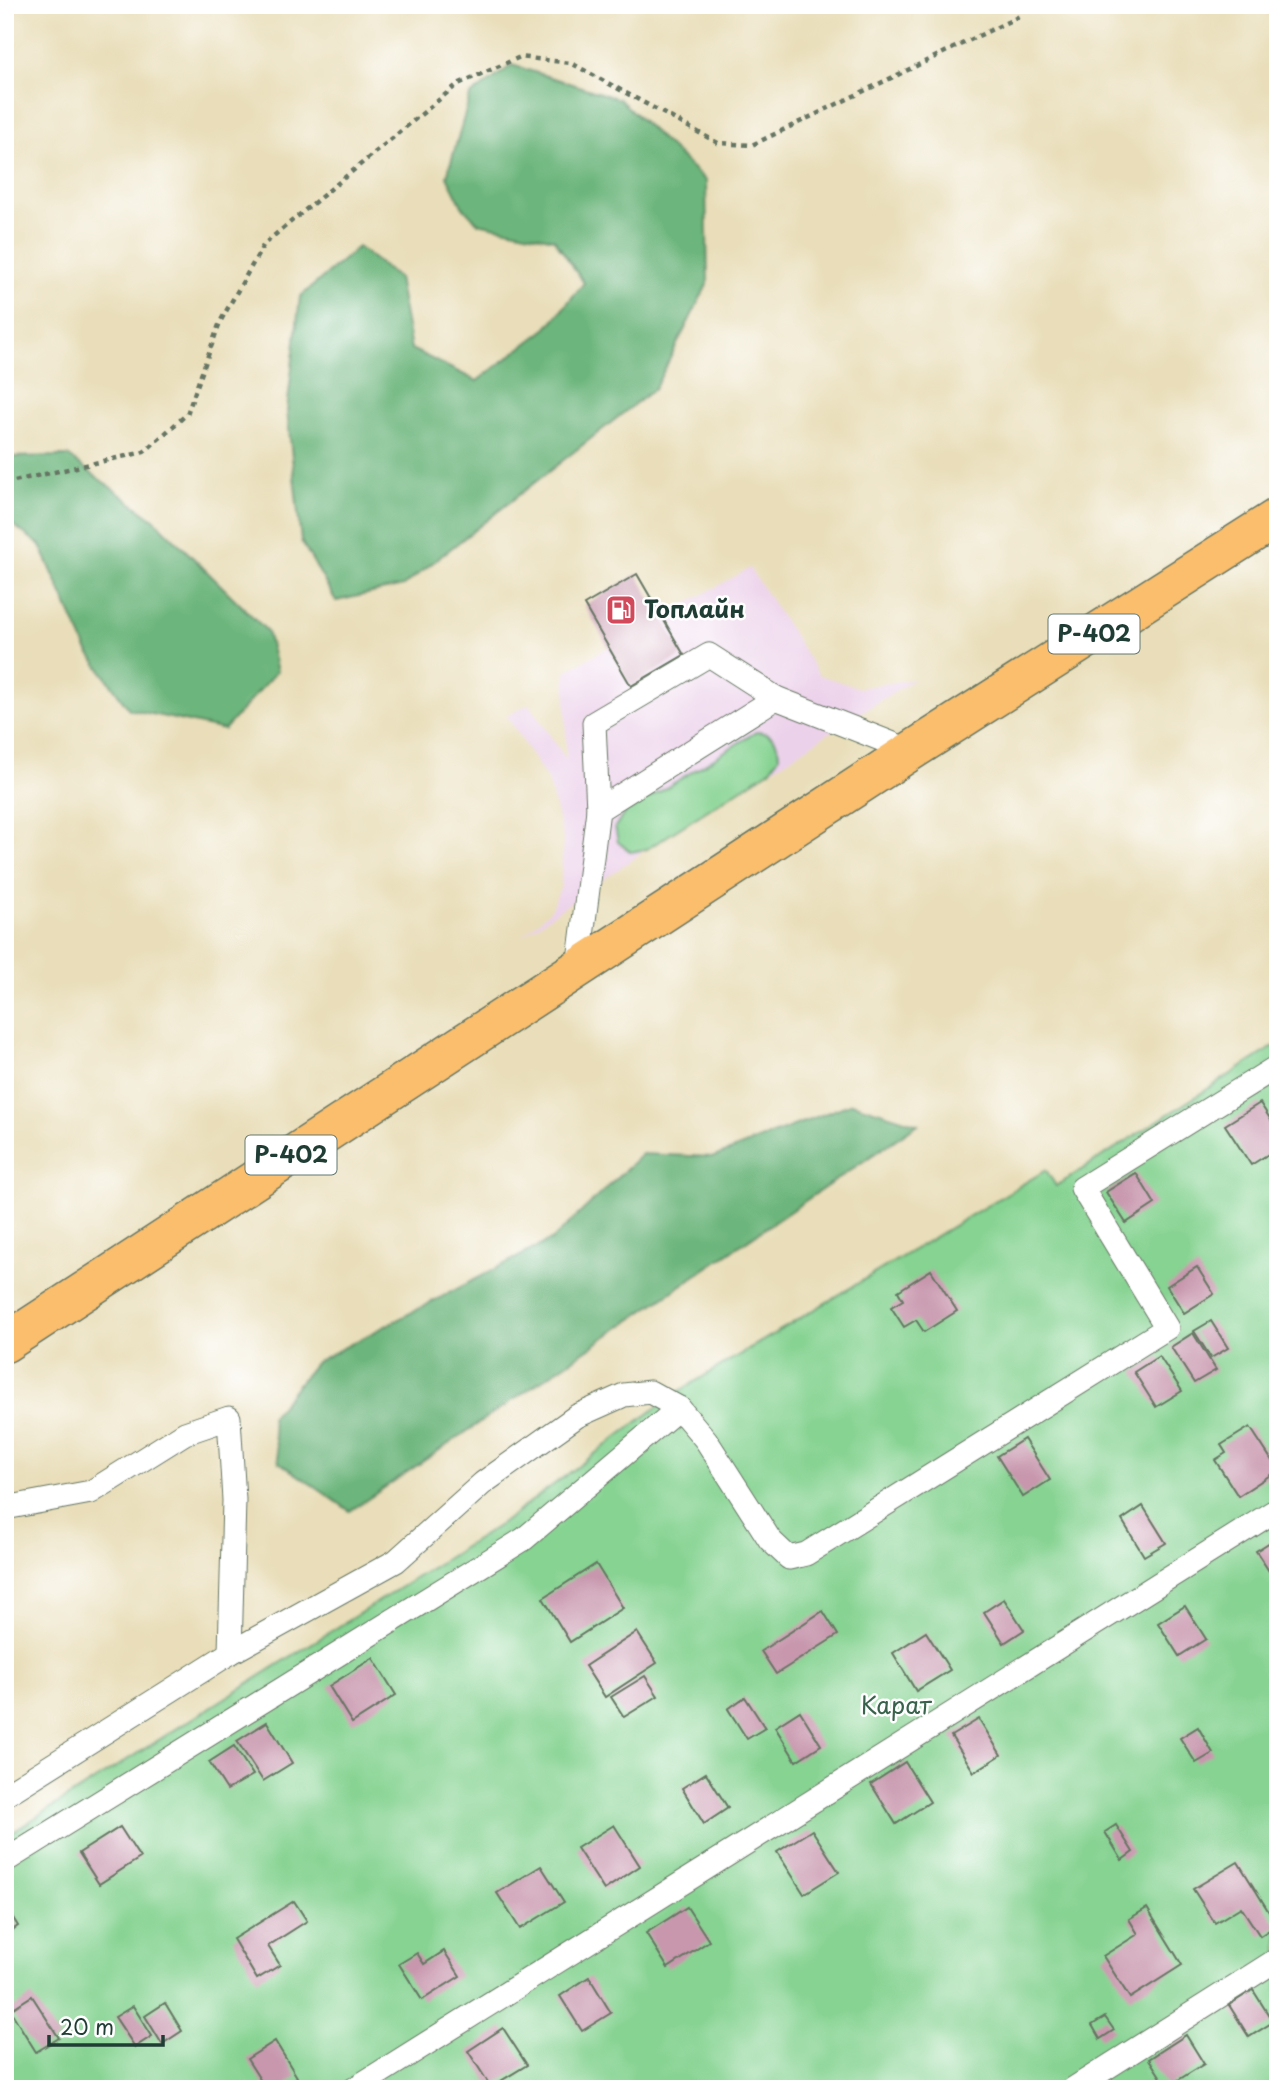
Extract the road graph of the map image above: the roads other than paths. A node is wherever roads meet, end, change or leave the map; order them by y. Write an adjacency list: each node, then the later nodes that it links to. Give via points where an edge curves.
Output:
1 (1278, 517): 3 (main road, Р-402)
2 (776, 698): 3 (lane); 4 (lane); 4 (lane, via 709,655 594,723)
3 (911, 751): 5 (main road, Р-402)
4 (598, 810): 5 (lane)
5 (578, 968): 7 (main road, Р-402)
6 (1278, 1066): 8 (lane, via 1082,1188 1167,1328 806,1554 789,1558 770,1540 706,1440)
7 (5, 1343)
8 (679, 1408): 11 (lane, via 650,1392 624,1395 578,1416 483,1483 396,1561); 13 (lane, via 524,1539)
9 (5, 1508): 11 (lane, via 91,1492 185,1433 229,1418 234,1500)
10 (1278, 1509): 15 (lane)
11 (230, 1653): 12 (lane)
12 (5, 1795)
13 (5, 1861)
14 (1278, 1958): 16 (lane)
15 (354, 2089)
16 (1073, 2089)

